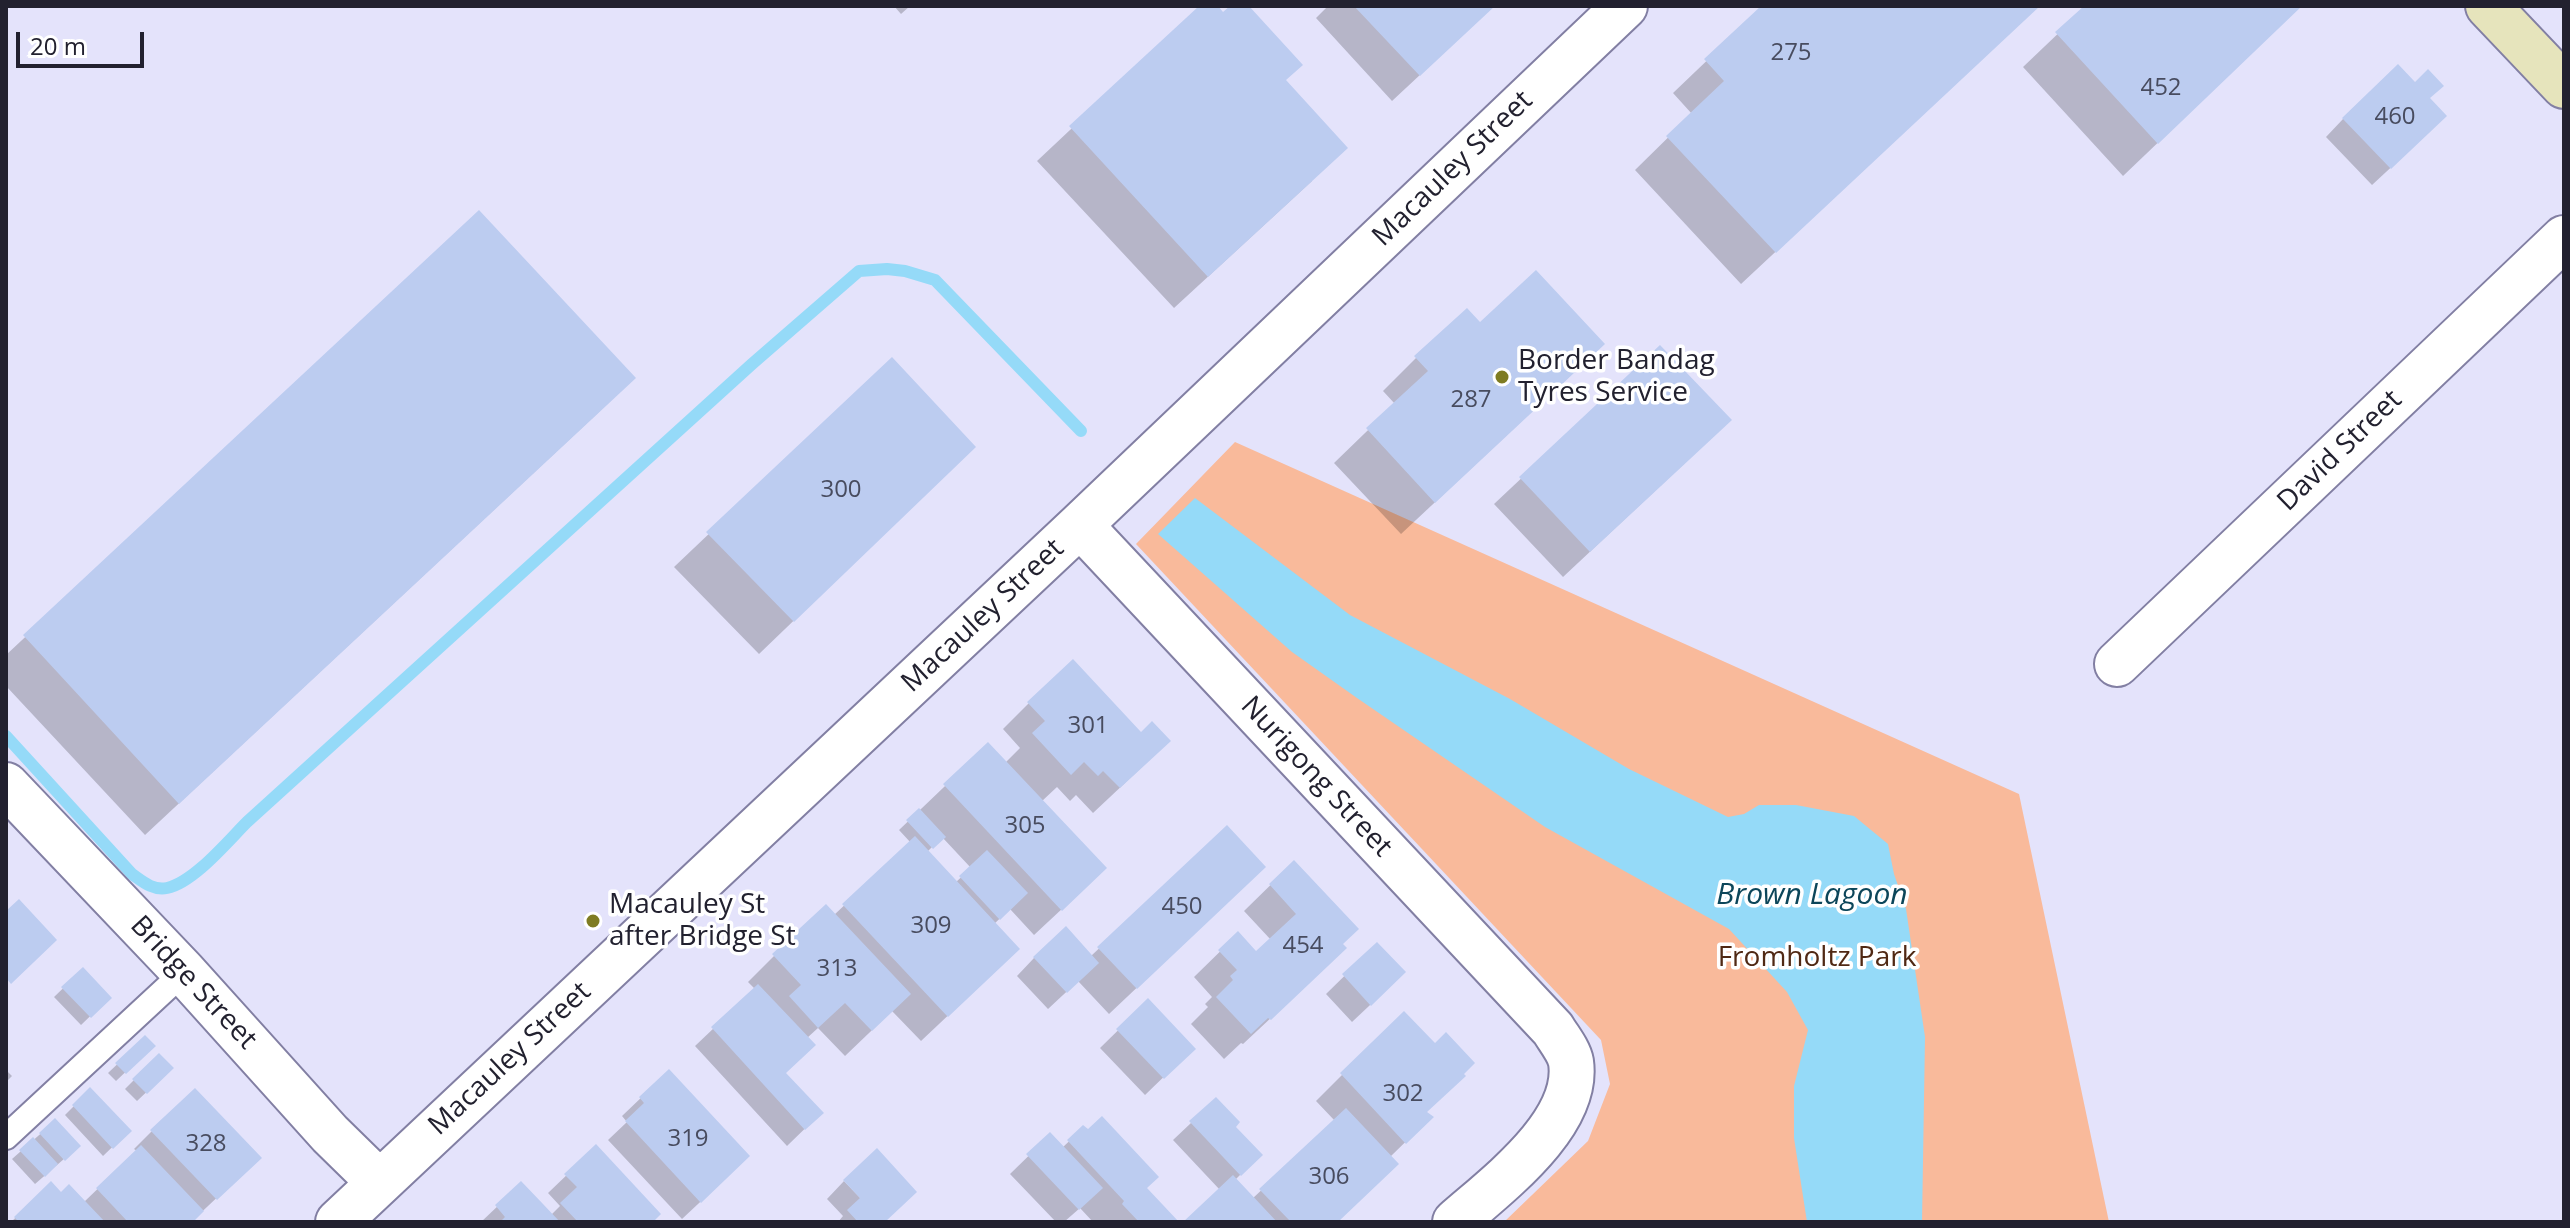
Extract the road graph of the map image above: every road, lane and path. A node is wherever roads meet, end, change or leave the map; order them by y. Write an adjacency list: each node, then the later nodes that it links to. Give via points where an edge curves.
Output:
1 (1625, 6): 5 (street, Macauley Street)
2 (2488, 6): 3 (street)
3 (2564, 86)
4 (2564, 238): 6 (street, David Street)
5 (1080, 525): 10 (street, Macauley Street); 12 (street, Nurigong Street, via 1553,1029 1571,1059 1571,1089 1560,1116 1509,1174)
6 (2117, 664)
7 (6, 785): 8 (street, Bridge Street)
8 (184, 972): 9 (lane); 10 (street, Bridge Street)
9 (6, 1137)
10 (379, 1182): 11 (street, Macauley Street)
11 (338, 1222)
12 (1455, 1222)

